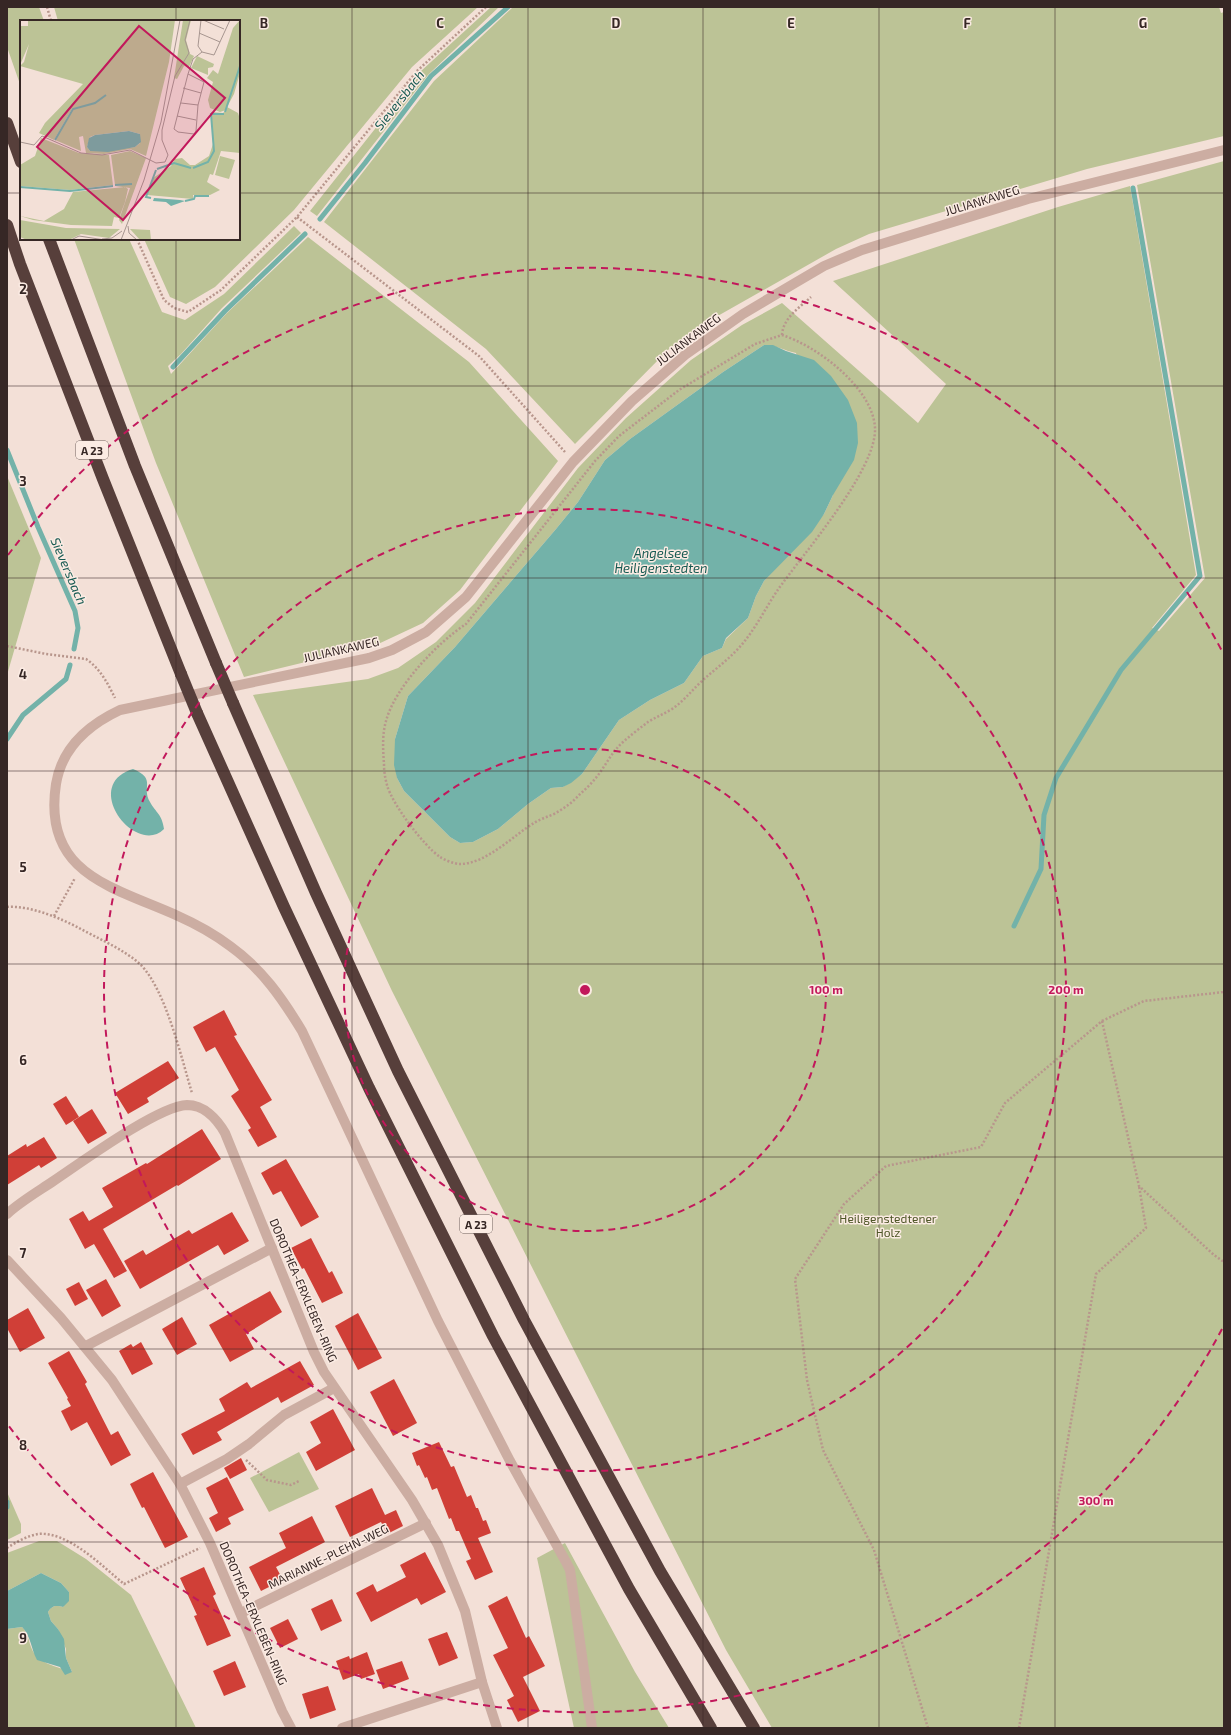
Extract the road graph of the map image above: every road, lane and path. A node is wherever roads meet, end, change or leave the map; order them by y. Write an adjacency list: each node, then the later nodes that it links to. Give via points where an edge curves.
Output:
1 (47, 7): 3 (path)
2 (486, 7): 7 (path, via 417,71)
3 (51, 20)
4 (7, 124): 6 (highway)
5 (1224, 150): 13 (street, JULIANKAWEG, via 1028,199 862,250 824,266 743,314 685,355 632,401)
6 (20, 159)
7 (297, 217): 10 (path, via 221,290 188,312 174,308 164,300); 13 (path, via 479,356)
8 (7, 225): 41 (highway, A 23, bridge, via 100,472 181,674 284,907 368,1088 486,1322 629,1589)
9 (49, 240): 42 (highway, A 23, bridge, via 135,466 216,664 316,893 398,1071 524,1320 660,1571)
10 (137, 240)
11 (811, 297): 12 (path, via 785,322 782,326)
12 (782, 335): 12 (path, via 796,339 835,366 854,383 868,403 876,430 874,445 858,478 827,525 777,591 748,638 733,655 700,682 687,698 649,722 623,743 570,804 536,821 507,844 477,860 462,864 441,857 410,826 387,787 382,745 389,712 400,691 452,633 466,624 595,461 619,436 679,390 755,344)
13 (573, 462): 15 (street, JULIANKAWEG, via 466,597 426,632 392,650 369,658)
14 (7, 646): 15 (path, via 86,659 107,682)
15 (120, 710): 16 (street, via 102,718 84,733 67,755 57,778 55,810 60,837)
16 (80, 868): 18 (path); 40 (street, via 109,888 178,916 230,946 264,975 299,1026 442,1328 570,1570)
17 (7, 907): 18 (path, via 20,907)
18 (54, 916): 21 (path, via 127,954 147,972 168,1017 193,1095)
19 (1224, 992): 20 (path, via 1144,1001)
20 (1102, 1021): 22 (path); 43 (path, via 1005,1103 981,1147 886,1166 844,1204 795,1279 807,1380 823,1450 874,1550)
21 (193, 1106): 23 (street, via 185,1105 173,1109 138,1126); 24 (street, DOROTHEA-ERXLEBEN-RING, via 211,1115 222,1128)
22 (1139, 1186): 26 (path); 44 (path, via 1146,1228 1096,1274)
23 (7, 1214)
24 (272, 1248): 27 (street); 28 (street, DOROTHEA-ERXLEBEN-RING, via 314,1352)
25 (7, 1260): 27 (street, DOROTHEA-ERXLEBEN-RING)
26 (1224, 1262)
27 (86, 1346): 31 (street, DOROTHEA-ERXLEBEN-RING, via 117,1386)
28 (334, 1388): 29 (street, via 284,1415); 32 (street, DOROTHEA-ERXLEBEN-RING)
29 (237, 1452): 30 (path, via 267,1480 291,1485); 31 (street, via 227,1460)
30 (299, 1481)
31 (180, 1484): 33 (street, DOROTHEA-ERXLEBEN-RING)
32 (426, 1523): 35 (street, MARIANNE-PLEHN-WEG); 36 (street, DOROTHEA-ERXLEBEN-RING, via 448,1567 465,1611)
33 (210, 1543): 34 (path, via 124,1584 83,1551 57,1536 37,1534); 35 (street, DOROTHEA-ERXLEBEN-RING)
34 (7, 1548)
35 (241, 1613): 37 (street, DOROTHEA-ERXLEBEN-RING, via 282,1711)
36 (482, 1682): 38 (street); 39 (street, DOROTHEA-ERXLEBEN-RING)
37 (292, 1728)
38 (342, 1728)
39 (497, 1728)
40 (592, 1728)
41 (711, 1728)
42 (754, 1728)
43 (928, 1728)
44 (1019, 1728)

